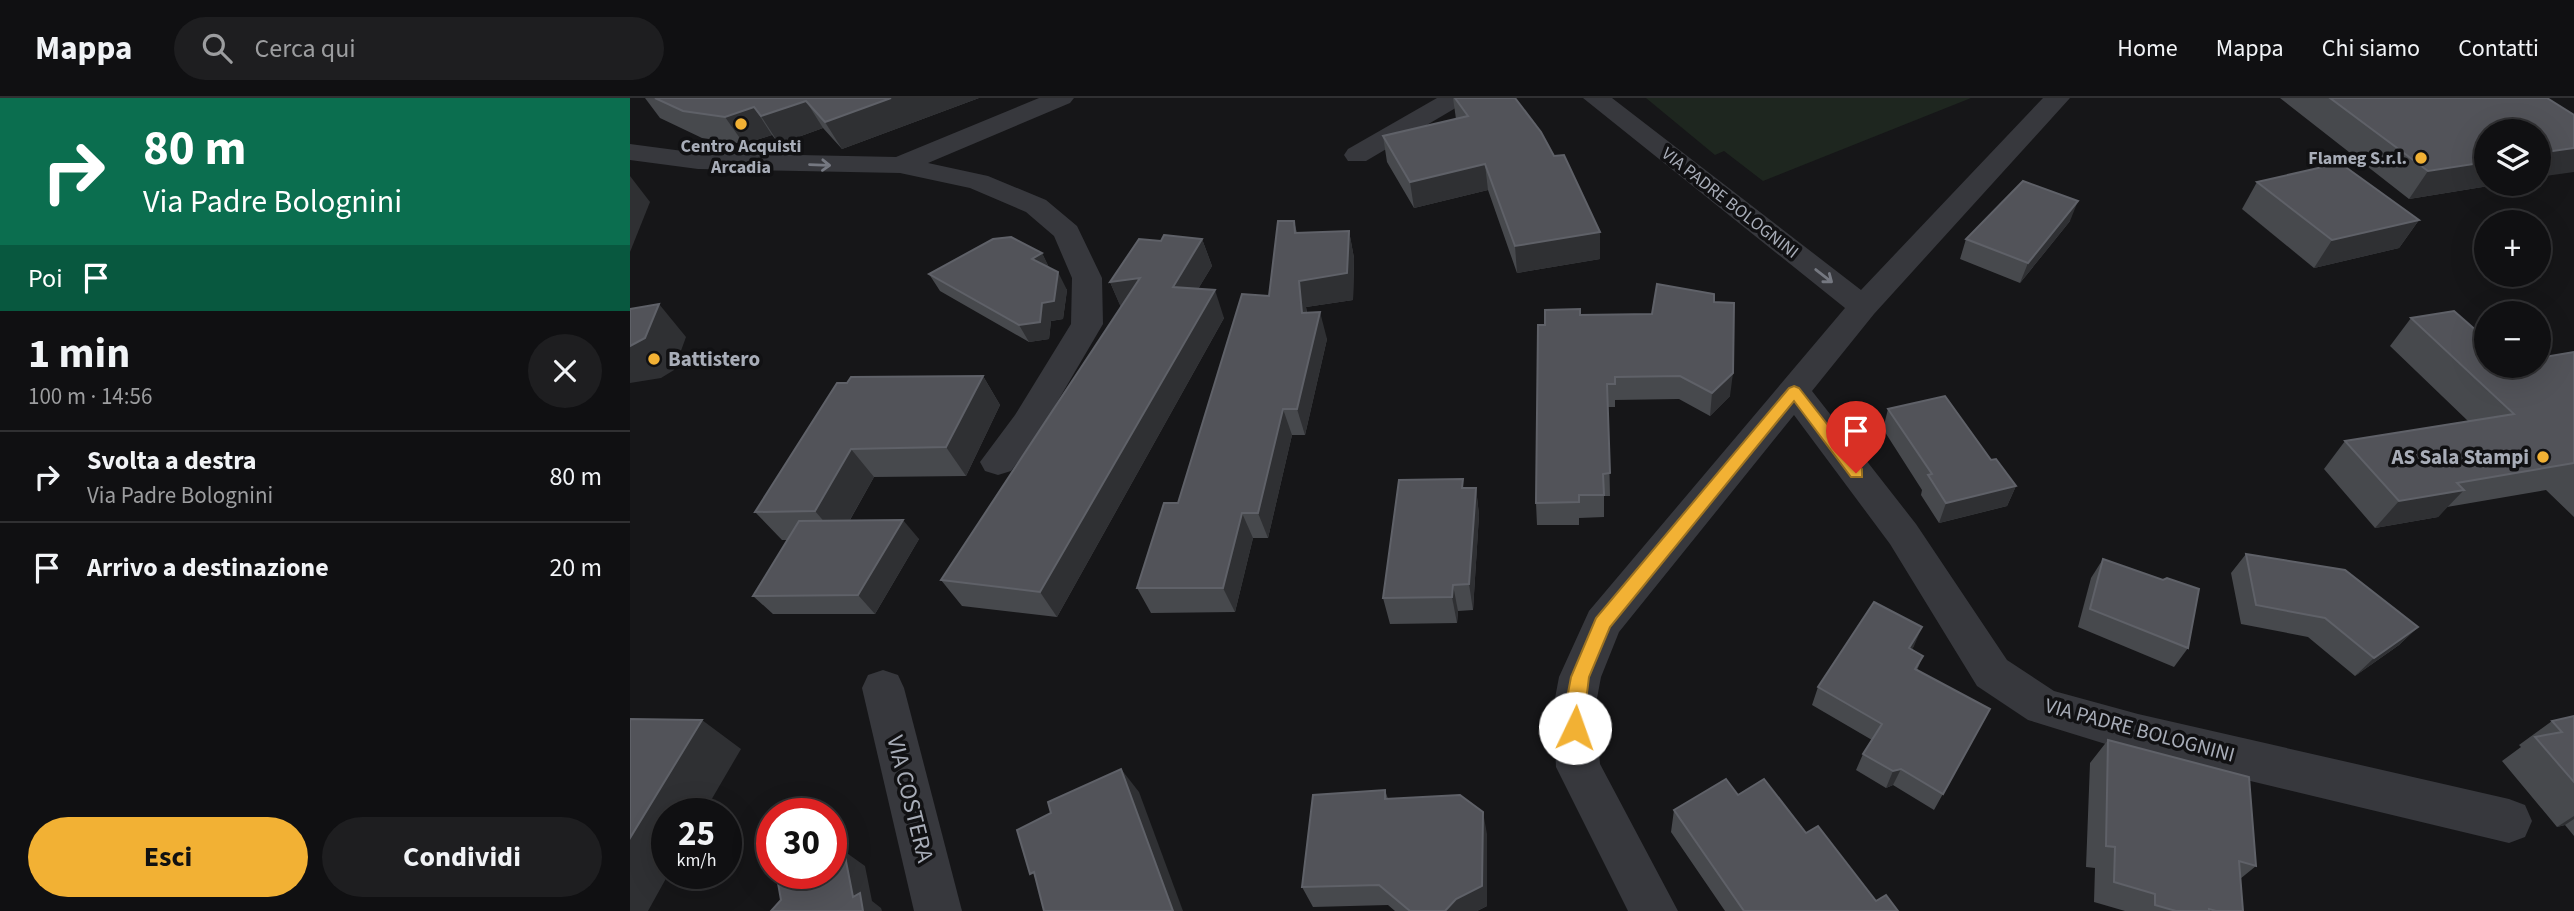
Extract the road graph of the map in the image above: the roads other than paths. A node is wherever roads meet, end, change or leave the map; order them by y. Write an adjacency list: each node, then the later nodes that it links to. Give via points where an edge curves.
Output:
1 (1061, 98): 7 (street)
2 (1455, 98): 6 (street)
3 (1596, 98): 8 (street, VIA PADRE BOLOGNINI, one-way to 8)
4 (2057, 98): 8 (street)
5 (630, 152): 7 (street, one-way to 7, via 698,160)
6 (1357, 155)
7 (900, 165): 10 (street, via 978,182 1037,206 1067,232 1087,278 1087,324 1027,424)
8 (1863, 307): 9 (street)
9 (1794, 391): 12 (street, VIA PADRE BOLOGNINI, via 1903,534 1992,673 2043,707 2138,734); 14 (street, via 1603,623 1580,677 1574,709 1578,766)
10 (998, 462)
11 (883, 688): 13 (street, VIA COSTERA)
12 (2509, 821)
13 (937, 911)
14 (1654, 911)

